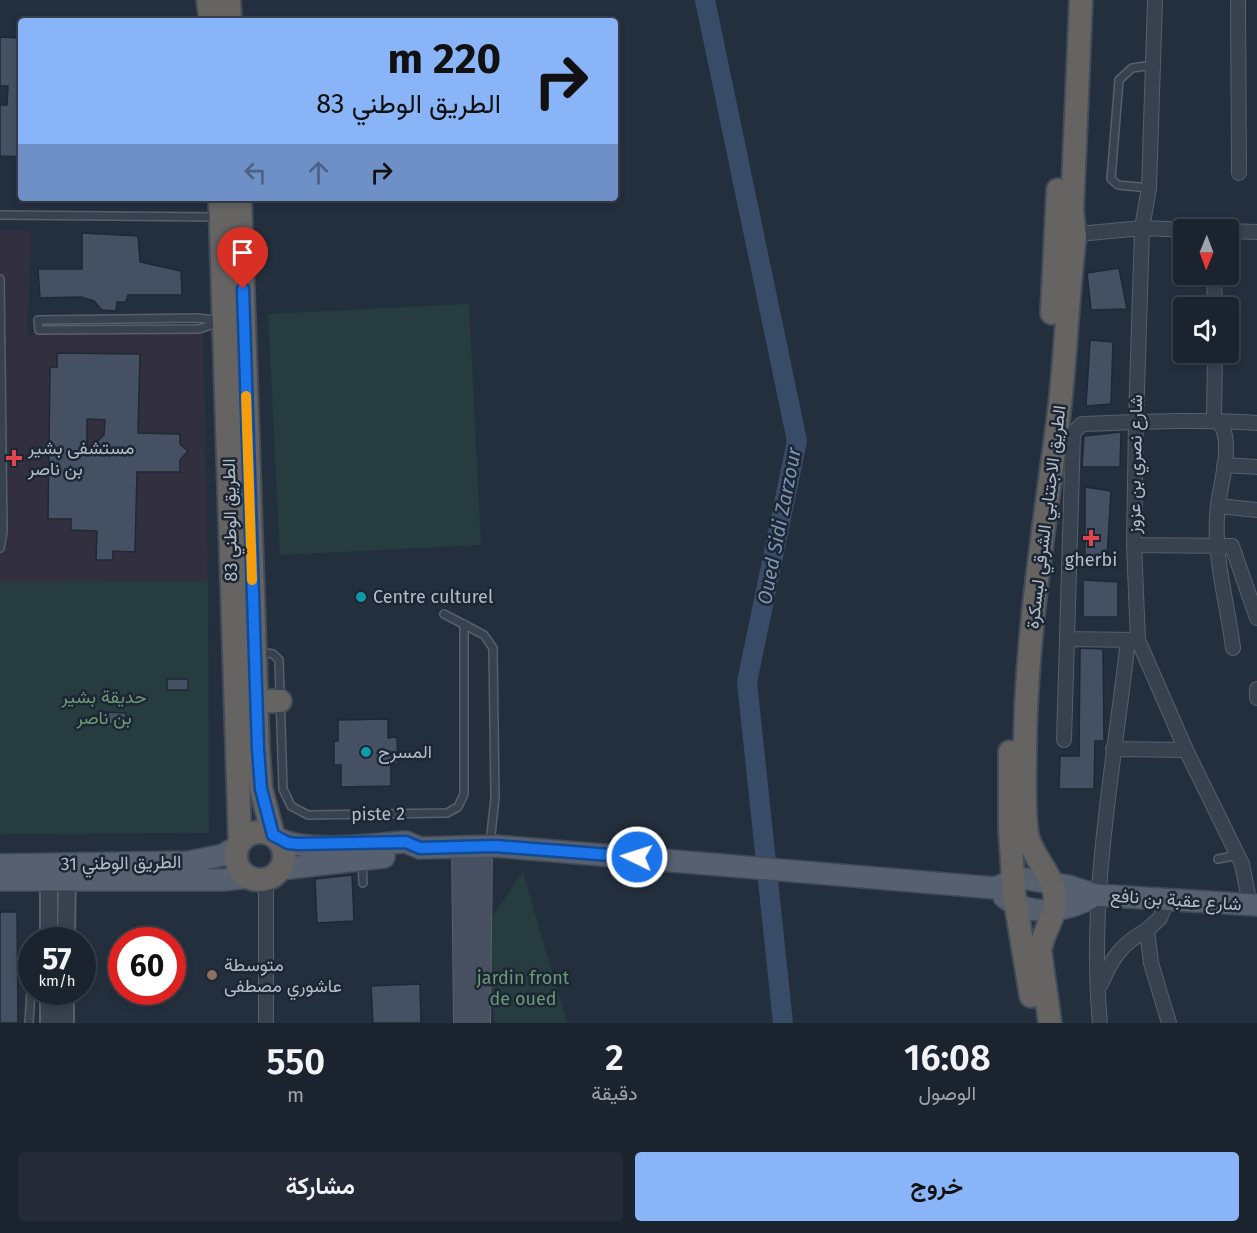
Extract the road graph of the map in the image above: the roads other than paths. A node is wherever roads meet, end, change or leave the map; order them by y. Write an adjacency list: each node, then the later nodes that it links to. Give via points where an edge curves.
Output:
1 (208, 0): 7 (highway)
2 (229, 0): 8 (highway)
3 (1065, 0): 19 (highway, الطريق الاجتنابي الشرقي لبسكرة)
4 (1081, 0): 19 (highway, الطريق الاجتنابي الشرقي لبسكرة, via 1072,210)
5 (1155, 0): 9 (street, شارع نصري بن عزوز)
6 (1238, 0): 10 (street)
7 (211, 18)
8 (230, 18)
9 (1153, 65): 11 (street, شارع نصري بن عزوز); 11 (lane, via 1132,68 1119,80 1111,179 1118,185)
10 (1239, 173)
11 (1149, 188): 15 (street, شارع نصري بن عزوز)
12 (240, 201): 21 (highway, الطريق الوطني 83)
13 (221, 208): 14 (lane); 21 (highway, الطريق الوطني 83)
14 (0, 215)
15 (1142, 228): 16 (street); 19 (street); 24 (street, شارع نصري بن عزوز)
16 (1173, 229)
17 (1239, 231): 18 (street)
18 (1257, 232)
19 (1066, 234): 59 (highway, الطريق الاجتنابي الشرقي لبسكرة, via 1058,419 1041,546 1025,746 1027,836); 60 (highway, الطريق الاجتنابي الشرقي لبسكرة, via 1013,685 1010,804)
20 (0, 279): 32 (lane)
21 (234, 320): 21 (lane, via 198,318 38,320 39,330 198,329); 39 (highway, الطريق الوطني 83); 48 (highway, الطريق الوطني 83)
22 (1215, 363): 23 (street)
23 (1214, 420): 24 (street); 25 (street); 26 (street, via 1225,432)
24 (1136, 422): 30 (street, شارع نصري بن عزوز); 36 (street, via 1082,424 1073,433)
25 (1257, 423)
26 (1224, 465): 27 (street); 28 (street)
27 (1257, 467)
28 (1218, 506): 29 (street); 31 (street)
29 (1257, 510)
30 (1134, 544): 31 (street); 37 (street, شارع نصري بن عزوز)
31 (1216, 545): 34 (street, via 1229,545 1235,550); 38 (street)
32 (0, 548)
33 (444, 614): 35 (lane)
34 (1257, 618)
35 (464, 624): 43 (lane, piste 2, via 464,794 453,811 308,815 296,810 283,789); 49 (lane, via 487,637 493,648 495,798)
36 (1067, 639): 37 (street); 44 (street)
37 (1133, 640): 45 (street); 46 (street, شارع نصري بن عزوز)
38 (1233, 648)
39 (254, 652): 42 (highway, الطريق الوطني 83); 43 (lane, piste 2, via 271,653 279,660)
40 (1257, 689): 41 (street)
41 (1257, 698)
42 (256, 700): 43 (highway); 47 (highway, الطريق الوطني 83, via 261,789)
43 (280, 701)
44 (1064, 740)
45 (1113, 749): 46 (street); 61 (street)
46 (1186, 750): 51 (street, شارع نصري بن عزوز)
47 (275, 837): 48 (highway, via 259,831); 50 (main road, via 298,844 406,842); 56 (highway, via 284,853)
48 (239, 844): 55 (main road, الطريق الوطني 31, via 223,855 189,862); 56 (highway, via 238,865)
49 (482, 846): 50 (main road, شارع عقبة بن نافع); 60 (main road, شارع عقبة بن نافع); 77 (main road); 78 (main road)
50 (420, 848): 52 (main road, via 408,855)
51 (1238, 855): 53 (lane); 63 (street, شارع نصري بن عزوز)
52 (362, 859): 56 (main road); 58 (lane)
53 (1218, 859)
54 (0, 865): 55 (main road, الطريق الوطني 31)
55 (58, 873): 56 (main road, via 223,880); 57 (main road); 66 (street); 67 (street)
56 (265, 875): 76 (street)
57 (0, 880)
58 (363, 883)
59 (1052, 883): 60 (main road, شارع عقبة بن نافع); 61 (main road, شارع عقبة بن نافع); 65 (highway, الطريق الاجتنابي الشرقي لبسكرة)
60 (999, 885): 64 (highway, الطريق الاجتنابي الشرقي لبسكرة)
61 (1098, 895): 62 (main road, شارع عقبة بن نافع); 65 (main road, شارع عقبة بن نافع); 69 (street, via 1095,929)
62 (1168, 899): 63 (main road, شارع عقبة بن نافع); 68 (street, via 1160,918)
63 (1254, 905)
64 (1016, 906): 65 (main road, شارع عقبة بن نافع); 79 (highway, الطريق الاجتنابي الشرقي لبسكرة)
65 (1055, 910): 80 (highway, via 1040,951)
66 (51, 927)
67 (64, 927)
68 (1147, 930): 69 (street, via 1132,938 1112,958); 82 (street, via 1151,963)
69 (1100, 988): 81 (street)
70 (30, 1005): 73 (lane)
71 (49, 1005): 74 (street)
72 (65, 1005): 75 (street)
73 (29, 1023)
74 (49, 1023)
75 (65, 1023)
76 (266, 1023)
77 (464, 1023)
78 (480, 1023)
79 (1035, 1023)
80 (1050, 1023)
81 (1100, 1023)
82 (1169, 1023)

